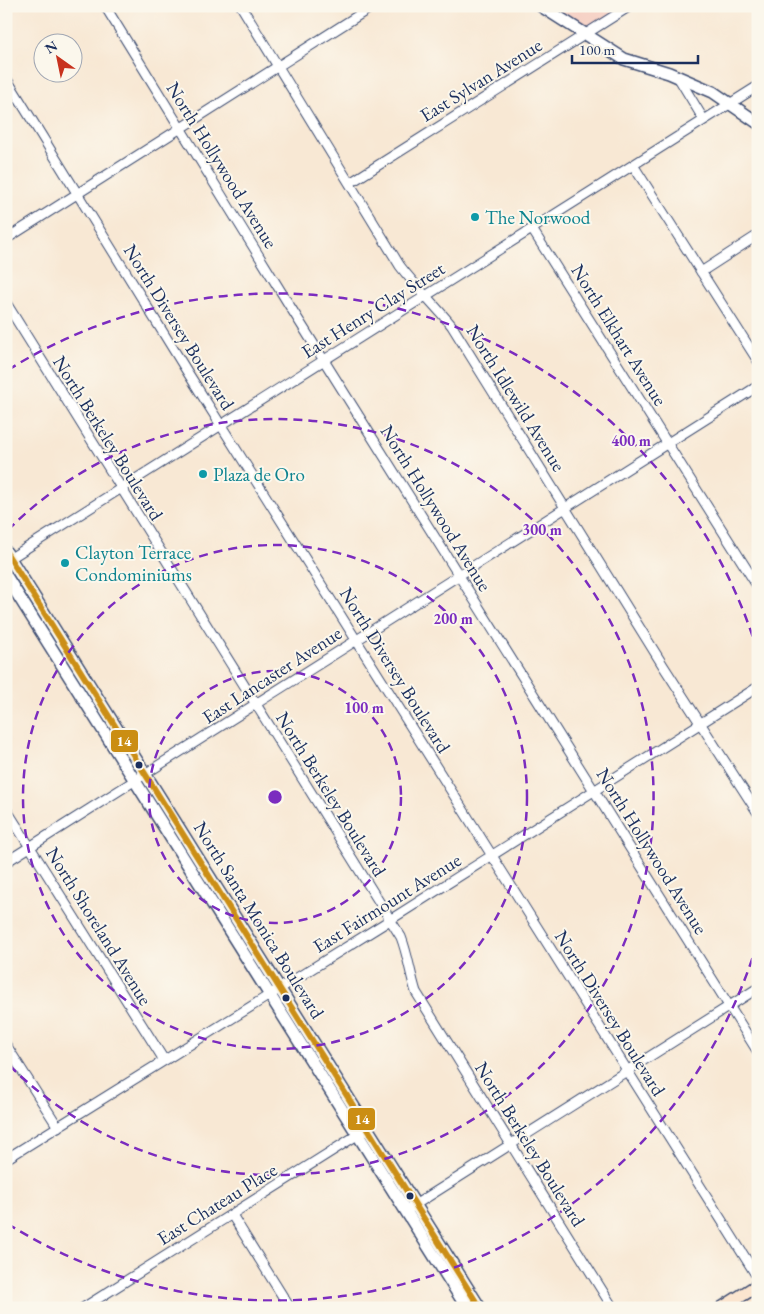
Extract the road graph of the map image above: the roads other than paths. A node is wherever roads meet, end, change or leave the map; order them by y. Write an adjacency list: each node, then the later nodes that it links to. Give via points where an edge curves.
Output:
1 (105, 6): 14 (street, North Hollywood Avenue)
2 (241, 6): 7 (street, North Idlewild Avenue)
3 (373, 6): 7 (street)
4 (540, 6): 6 (street)
5 (630, 6): 6 (street, East Sylvan Avenue)
6 (584, 35): 8 (street, via 624,59); 16 (street, East Sylvan Avenue)
7 (278, 67): 14 (street); 16 (street, North Idlewild Avenue)
8 (678, 77): 11 (street, via 713,92); 12 (street)
9 (6, 78): 17 (street, North Diversey Boulevard)
10 (758, 86): 11 (street, East Henry Clay Street)
11 (730, 104): 12 (street, East Henry Clay Street); 13 (street)
12 (704, 120): 15 (street, East Henry Clay Street)
13 (758, 123)
14 (180, 128): 17 (street); 24 (street, North Hollywood Avenue)
15 (633, 165): 18 (street, East Henry Clay Street); 21 (street)
16 (350, 183): 22 (street, North Idlewild Avenue, via 400,266)
17 (78, 193): 20 (street); 27 (street, North Diversey Boulevard)
18 (532, 229): 22 (street, East Henry Clay Street); 28 (street, North Elkhart Avenue)
19 (758, 236): 21 (street)
20 (6, 239)
21 (701, 272): 25 (street)
22 (426, 296): 24 (street, East Henry Clay Street); 30 (street, North Idlewild Avenue, via 452,326)
23 (6, 304): 29 (street, North Berkeley Boulevard)
24 (324, 360): 27 (street, East Henry Clay Street); 32 (street, North Hollywood Avenue)
25 (758, 361)
26 (758, 386): 28 (street, East Lancaster Avenue)
27 (222, 426): 29 (street, East Henry Clay Street); 35 (street, North Diversey Boulevard)
28 (668, 444): 30 (street, East Lancaster Avenue); 34 (street, North Elkhart Avenue)
29 (121, 489): 31 (street, East Henry Clay Street); 37 (street, North Berkeley Boulevard)
30 (566, 508): 32 (street, East Lancaster Avenue); 38 (street, North Idlewild Avenue)
31 (8, 558): 39 (street, North Santa Monica Boulevard)
32 (458, 575): 35 (street, East Lancaster Avenue); 41 (street, North Hollywood Avenue)
33 (6, 576): 40 (street, North Santa Monica Boulevard)
34 (758, 587)
35 (357, 640): 37 (street, East Lancaster Avenue); 45 (street, North Diversey Boulevard)
36 (758, 688): 38 (street, East Fairmount Avenue)
37 (257, 704): 39 (street, East Lancaster Avenue); 47 (street, North Berkeley Boulevard)
38 (701, 723): 41 (street, East Fairmount Avenue); 43 (street, North Idlewild Avenue)
39 (147, 774): 40 (street, East Lancaster Avenue); 49 (street, North Santa Monica Boulevard)
40 (135, 781): 44 (street, East Lancaster Avenue); 50 (street, North Santa Monica Boulevard)
41 (595, 791): 45 (street, East Fairmount Avenue); 51 (street, North Hollywood Avenue)
42 (6, 809): 44 (street, North Shoreland Avenue)
43 (758, 813)
44 (30, 847): 46 (street, East Lancaster Avenue); 54 (street, North Shoreland Avenue)
45 (492, 856): 47 (street, East Fairmount Avenue); 55 (street, North Diversey Boulevard)
46 (6, 862)
47 (390, 920): 49 (street, East Fairmount Avenue); 59 (street, North Berkeley Boulevard, via 407,952 416,992)
48 (758, 988): 51 (street)
49 (281, 989): 50 (street, East Fairmount Avenue); 57 (street, North Santa Monica Boulevard)
50 (270, 996): 54 (street, East Fairmount Avenue); 58 (street, North Santa Monica Boulevard)
51 (729, 1006): 53 (street, North Hollywood Avenue); 55 (street)
52 (6, 1045): 56 (street)
53 (758, 1052)
54 (164, 1060): 56 (street, East Fairmount Avenue)
55 (626, 1071): 59 (street); 63 (street, North Diversey Boulevard)
56 (58, 1127): 60 (street, East Fairmount Avenue)
57 (368, 1128): 58 (street, East Chateau Place); 61 (street, North Santa Monica Boulevard)
58 (358, 1134): 61 (street, North Santa Monica Boulevard); 62 (street, East Chateau Place)
59 (510, 1144): 61 (street); 70 (street, North Berkeley Boulevard)
60 (6, 1159)
61 (411, 1207): 68 (street, North Santa Monica Boulevard); 69 (street, North Santa Monica Boulevard)
62 (232, 1215): 66 (street, East Chateau Place); 67 (street)
63 (758, 1278)
64 (758, 1285): 71 (main road)
65 (758, 1301): 72 (main road)
66 (83, 1308)
67 (290, 1308)
68 (467, 1308)
69 (480, 1308)
70 (613, 1308)
71 (722, 1308)
72 (748, 1308)

